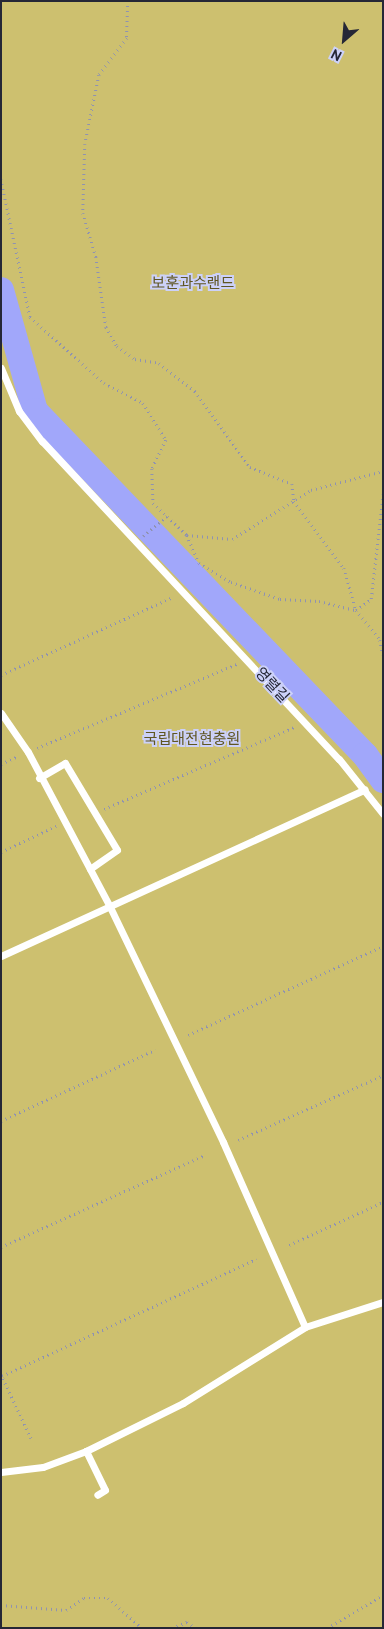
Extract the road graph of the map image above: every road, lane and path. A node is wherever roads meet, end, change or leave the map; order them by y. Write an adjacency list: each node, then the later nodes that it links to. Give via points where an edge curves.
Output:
1 (128, 1): 6 (path, via 127,38 99,76 85,144 83,213 96,256 106,327 117,346 135,359 159,363 195,391 250,467 292,484)
2 (1, 179): 7 (path, via 30,317 104,383 144,403 166,440 152,469 153,502)
3 (1, 368): 10 (lane, 영렬길, via 19,411 42,441)
4 (383, 471): 6 (path, via 311,490)
5 (383, 494): 11 (path, via 371,599)
6 (294, 501): 9 (path, via 232,539); 11 (path, via 344,568)
7 (167, 516): 8 (path); 9 (path)
8 (145, 534)
9 (187, 534): 11 (path, via 199,563 230,582 280,599 319,601)
10 (183, 592): 13 (lane, 영렬길); 14 (path)
11 (356, 610): 12 (path, via 380,640)
12 (383, 655)
13 (247, 660): 16 (lane, 영렬길); 17 (path)
14 (1, 675)
15 (1, 713): 17 (lane)
16 (304, 722): 20 (lane, 영렬길); 21 (path)
17 (28, 752): 18 (path); 19 (lane)
18 (1, 764)
19 (39, 778): 21 (lane, via 65,763); 23 (lane)
20 (365, 789): 22 (lane, 영렬길); 26 (lane)
21 (93, 813): 25 (lane, via 117,850)
22 (383, 814)
23 (65, 822): 24 (path); 25 (lane)
24 (1, 852)
25 (90, 869): 26 (lane)
26 (110, 907): 28 (lane); 40 (lane, via 223,1142)
27 (383, 946): 29 (path)
28 (1, 956)
29 (188, 1035)
30 (154, 1050): 32 (path)
31 (383, 1075): 33 (path)
32 (1, 1121)
33 (238, 1140)
34 (205, 1155): 37 (path)
35 (383, 1202): 36 (path)
36 (288, 1245)
37 (1, 1247)
38 (256, 1260): 41 (path)
39 (383, 1302): 40 (lane)
40 (305, 1327): 43 (lane, via 183,1403)
41 (2, 1375): 42 (path)
42 (31, 1438)
43 (86, 1451): 44 (lane, via 43,1467); 45 (lane, via 105,1490)
44 (1, 1472)
45 (97, 1495)
46 (383, 1595): 51 (path)
47 (1, 1605): 48 (path, via 66,1610 84,1598 108,1598)
48 (142, 1628)
49 (172, 1628): 50 (path, via 188,1622)
50 (196, 1628)
51 (327, 1628)

